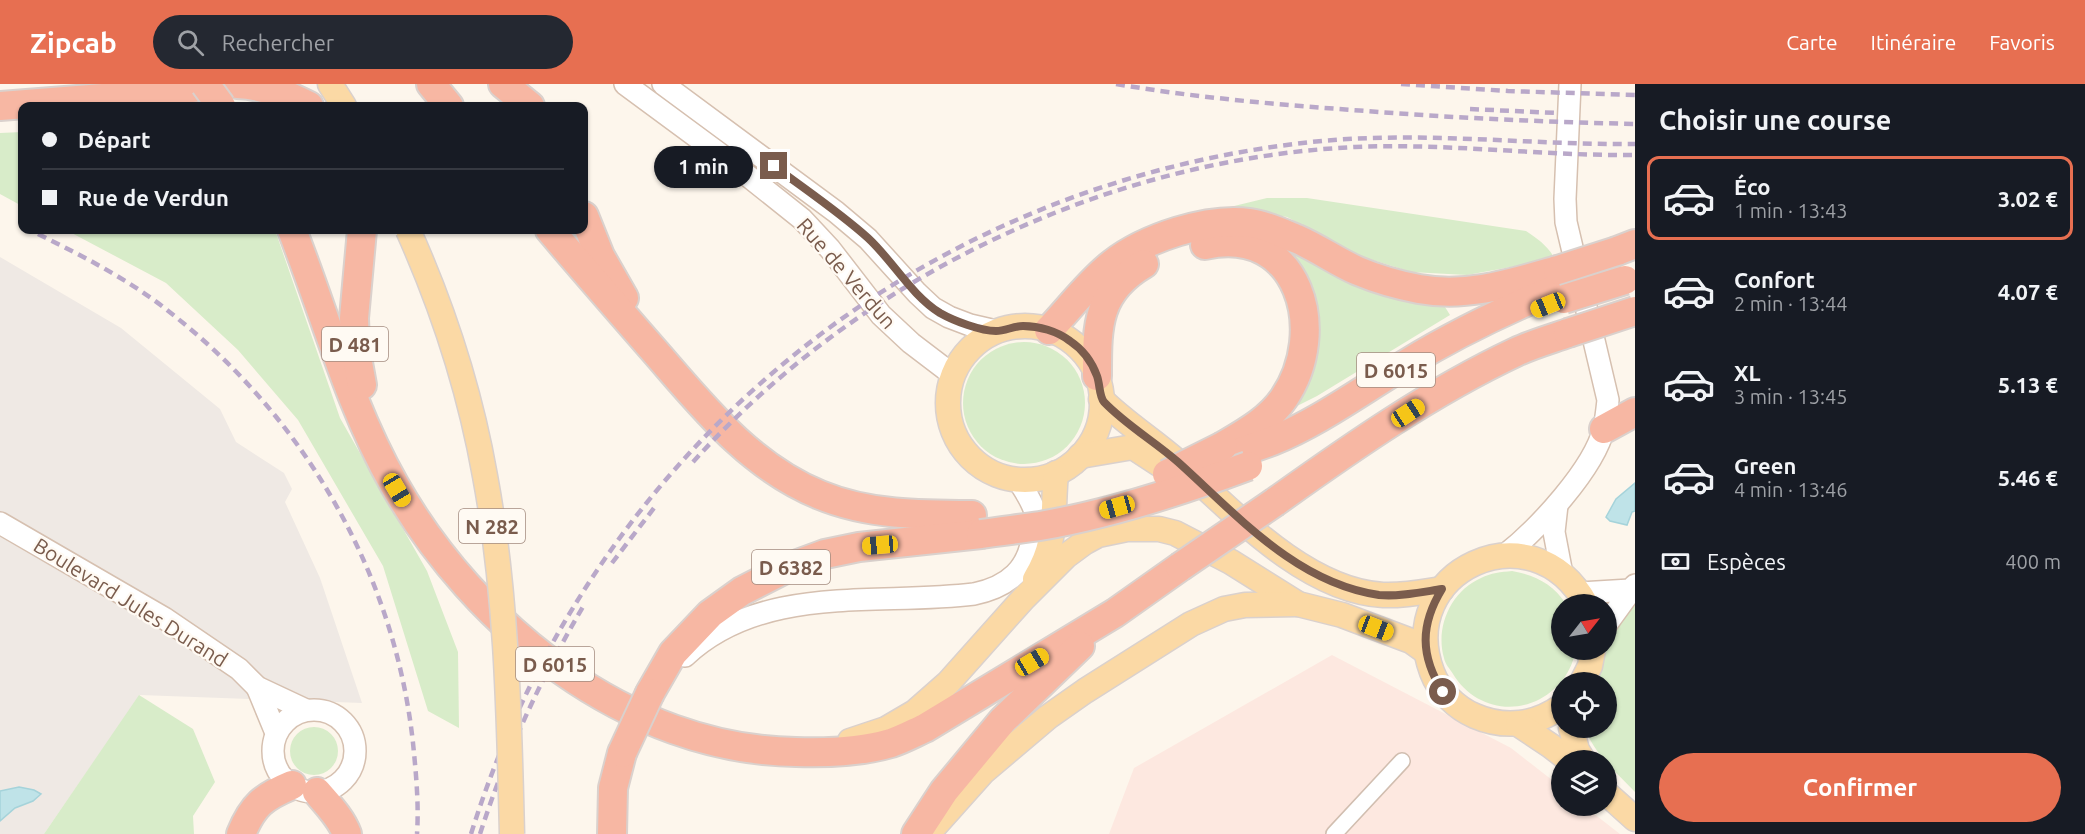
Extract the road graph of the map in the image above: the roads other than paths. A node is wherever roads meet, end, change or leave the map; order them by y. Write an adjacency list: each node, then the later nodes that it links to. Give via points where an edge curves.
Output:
1 (93, 84): 10 (highway)
2 (205, 84): 12 (highway, bridge)
3 (219, 84): 11 (highway, via 154,94)
4 (237, 84): 13 (highway, via 267,88)
5 (330, 84): 14 (main road)
6 (503, 84): 15 (highway)
7 (625, 84): 29 (main road, Rue de Verdun, via 802,219 881,315)
8 (663, 84): 27 (main road, Rue de Verdun, via 836,212 868,239 933,308 970,326)
9 (1570, 84): 32 (main road, via 1566,222 1608,400)
10 (0, 87)
11 (51, 102)
12 (218, 102)
13 (301, 102)
14 (341, 102)
15 (525, 102)
16 (18, 105): 17 (highway)
17 (0, 106)
18 (588, 226): 28 (highway, via 600,256)
19 (294, 234): 35 (highway, D 6015, via 333,346)
20 (362, 234): 35 (highway, D 481, via 355,346)
21 (410, 234): 67 (main road, N 282, bridge, via 448,329 486,477 509,705)
22 (553, 234): 28 (highway, D 6015)
23 (1629, 262): 24 (highway, D 6015)
24 (1561, 285): 26 (highway, via 1449,292 1420,289 1357,270 1268,228 1250,223 1219,223 1169,235 1123,256); 34 (highway, D 6015, via 1457,335 1299,428)
25 (1635, 311): 50 (highway, D 6015, bridge, via 1518,351 1442,391 1340,456)
26 (1049, 330): 27 (main road, via 1022,326); 30 (main road, via 1069,340 1086,356)
27 (996, 331): 29 (main road, via 970,349)
28 (651, 347): 40 (highway, D 6015, via 734,439 798,485 855,506)
29 (953, 375): 37 (main road, via 948,403 950,421 960,444 979,465)
30 (1099, 387): 33 (main road, via 1101,409 1097,430); 34 (highway, via 1099,320 1112,292 1129,274 1164,256 1212,243 1239,241 1259,248 1277,261 1296,285 1302,307 1303,348 1295,378 1279,404 1253,428); 44 (main road, via 1128,424 1153,440 1273,547 1305,568 1331,581 1381,595)
31 (1635, 412): 32 (highway)
32 (1604, 429): 38 (main road, via 1591,459)
33 (1080, 456): 36 (main road); 51 (main road, via 1133,447 1154,460 1297,586)
34 (1234, 456): 40 (highway, D 6015, bridge); 40 (highway, D 6382, bridge, via 1208,480 1094,514 1040,526)
35 (380, 457): 60 (highway, D 6015, via 425,533 465,584 527,643 561,669 626,709 694,736 746,749)
36 (1056, 473): 37 (main road); 47 (main road, via 1052,539 1041,570)
37 (1018, 480): 54 (main road, via 1035,513 1032,543 1021,567 1007,582 966,595 821,603 764,611 719,630 698,644)
38 (1557, 505): 41 (main road); 42 (main road, via 1554,532)
39 (0, 523): 53 (main road, Boulevard Jules Durand, via 164,618 239,669)
40 (976, 525): 54 (highway, D 6382, via 825,554 742,591 710,614 673,653)
41 (1505, 555): 42 (main road, via 1535,559); 44 (main road, via 1470,565)
42 (1562, 574): 45 (main road)
43 (1632, 588): 46 (main road); 49 (main road)
44 (1442, 589): 52 (main road, via 1429,616)
45 (1579, 594)
46 (1605, 594)
47 (1023, 599): 48 (main road, via 1066,555 1085,542 1098,535 1141,528 1159,529 1190,540); 60 (main road, via 948,683 915,712 869,736)
48 (1298, 604): 51 (main road); 70 (main road, via 1245,605 1224,609 1191,624 1084,691 1004,752)
49 (1617, 609)
50 (1114, 613): 60 (highway, D 6015, via 925,728 869,748); 69 (highway, via 1004,720 944,791)
51 (1342, 615): 52 (main road, via 1410,640)
52 (1425, 651): 57 (main road, via 1434,678 1455,704 1484,720)
53 (257, 687): 55 (main road); 58 (main road)
54 (650, 693): 68 (highway, D 6382, bridge, via 622,753 613,788)
55 (306, 710): 58 (main road, via 288,718); 62 (main road, via 319,710 337,718 351,732 354,759 341,782 329,789)
56 (1551, 712): 57 (main road)
57 (1518, 724): 59 (main road)
58 (276, 733): 62 (main road, via 273,759 279,772)
59 (1556, 750)
60 (810, 753)
61 (1402, 761): 71 (street)
62 (304, 788): 65 (highway, via 273,793 258,803); 66 (highway, via 330,807)
63 (1617, 803): 64 (main road)
64 (1635, 819)
65 (241, 834)
66 (347, 834)
67 (512, 834)
68 (612, 834)
69 (916, 834)
70 (927, 834)
71 (1334, 834)

